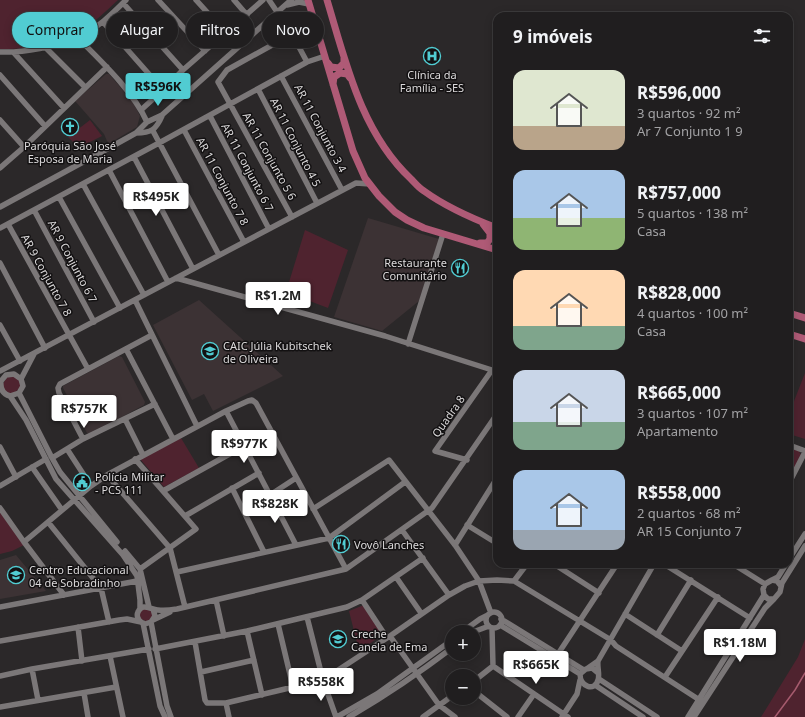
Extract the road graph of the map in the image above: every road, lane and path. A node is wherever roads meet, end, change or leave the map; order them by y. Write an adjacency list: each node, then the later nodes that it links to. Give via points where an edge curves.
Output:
1 (158, 0): 22 (street)
2 (196, 0): 12 (street)
3 (234, 0): 13 (street)
4 (263, 0): 14 (street)
5 (270, 0): 11 (street)
6 (291, 0): 10 (street)
7 (327, 0): 25 (main road)
8 (125, 2): 15 (street); 29 (street)
9 (308, 2): 10 (street); 26 (main road)
10 (285, 6): 11 (street)
11 (278, 11): 40 (street)
12 (207, 12)
13 (244, 12)
14 (250, 12)
15 (103, 22): 16 (street); 36 (street)
16 (98, 25)
17 (46, 48): 24 (street); 34 (street)
18 (88, 48): 28 (street)
19 (208, 48): 22 (street)
20 (267, 48): 37 (street, AR 11 Conjunto 5 6, via 227,70 218,82)
21 (300, 48): 27 (street)
22 (205, 51): 29 (street)
23 (0, 52): 24 (street)
24 (14, 52): 38 (street)
25 (344, 56): 26 (main road, via 344,63 339,68 331,67); 32 (main road)
26 (326, 58): 27 (street); 33 (main road)
27 (307, 62): 31 (street)
28 (106, 67): 34 (street); 39 (street)
29 (183, 70): 36 (street)
30 (0, 75): 44 (street)
31 (281, 76): 35 (street); 57 (street, AR 11 Conjunto 3 4)
32 (352, 80): 33 (main road, via 347,74 340,72 334,77); 63 (main road, via 357,96 379,140 398,166 424,191)
33 (333, 84): 53 (main road)
34 (85, 88): 38 (street)
35 (258, 89): 37 (street); 59 (street, AR 11 Conjunto 4 5)
36 (163, 90): 39 (street)
37 (230, 104): 41 (street); 62 (street, AR 11 Conjunto 5 6)
38 (64, 108): 44 (street)
39 (141, 110): 43 (street)
40 (162, 115): 43 (street); 45 (street)
41 (210, 116): 46 (street); 67 (street, AR 11 Conjunto 6 7)
42 (0, 120): 49 (street)
43 (147, 123): 45 (street); 45 (street, via 145,130); 47 (street)
44 (45, 126): 49 (street)
45 (152, 130): 47 (street); 48 (street)
46 (184, 130): 48 (street); 69 (street, AR 11 Conjunto 7 8)
47 (136, 133): 60 (street)
48 (159, 143): 50 (street); 72 (street)
49 (24, 147): 51 (street)
50 (134, 157): 52 (street); 74 (street)
51 (1, 165)
52 (109, 170): 55 (street); 76 (street)
53 (361, 170): 54 (street); 56 (main road)
54 (356, 183): 56 (street); 57 (street)
55 (83, 184): 58 (street); 77 (street)
56 (370, 184): 68 (main road, via 395,212 424,228)
57 (342, 190): 59 (street)
58 (59, 197): 61 (street); 79 (street)
59 (316, 203): 62 (street)
60 (0, 207)
61 (34, 210): 64 (street); 82 (street, AR 9 Conjunto 6 7)
62 (292, 217): 67 (street)
63 (480, 222): 65 (main road); 70 (main road, via 490,233 490,239 487,242)
64 (8, 224): 66 (street); 84 (street, AR 9 Conjunto 7 8)
65 (493, 227)
66 (0, 228)
67 (269, 229): 69 (street)
68 (443, 234): 70 (main road); 88 (street)
69 (244, 242): 72 (street)
70 (476, 243): 71 (main road)
71 (493, 249)
72 (219, 255): 74 (street)
73 (0, 263): 89 (street)
74 (193, 269): 75 (street)
75 (176, 278): 76 (street); 88 (street)
76 (168, 282): 77 (street)
77 (144, 295): 78 (street)
78 (135, 300): 79 (street); 85 (street)
79 (120, 308): 82 (street)
80 (793, 315): 81 (main road)
81 (805, 318)
82 (94, 322): 84 (street)
83 (0, 325): 92 (street)
84 (69, 335): 89 (street); 94 (street, AR 9 Conjunto 7 8)
85 (152, 335): 90 (street); 108 (street)
86 (793, 335): 87 (main road)
87 (805, 339)
88 (408, 344): 95 (street)
89 (45, 348): 91 (street)
90 (126, 349): 94 (street); 104 (street)
91 (34, 354): 92 (street); 100 (street)
92 (20, 361): 96 (street)
93 (0, 363): 96 (street)
94 (88, 369): 109 (street, via 60,384 58,388)
95 (493, 369)
96 (2, 370): 98 (street); 99 (street)
97 (493, 373): 119 (street, Quadra 8, via 436,451)
98 (12, 374): 99 (street); 100 (street)
99 (2, 379): 101 (street)
100 (21, 379): 102 (street, via 23,386)
101 (1, 389): 103 (street)
102 (19, 393): 103 (street); 117 (street)
103 (10, 396): 117 (street)
104 (155, 404): 106 (street); 110 (street)
105 (226, 412): 108 (street); 111 (street); 125 (street, via 248,401 256,403)
106 (125, 419): 109 (street); 116 (street)
107 (493, 420): 119 (street)
108 (197, 426): 110 (street)
109 (83, 439): 114 (street)
110 (173, 439): 116 (street)
111 (244, 446): 121 (street); 131 (street)
112 (0, 447): 124 (street)
113 (793, 447): 115 (street)
114 (67, 449): 117 (street); 129 (street)
115 (805, 452): 122 (street)
116 (143, 455): 118 (street)
117 (49, 458): 120 (street); 133 (street)
118 (135, 459): 123 (street); 131 (street)
119 (467, 460): 137 (street)
120 (32, 468): 124 (street); 136 (street)
121 (258, 473): 130 (street); 132 (street)
122 (793, 474)
123 (107, 475): 129 (street); 149 (street)
124 (16, 477): 128 (street)
125 (296, 478): 132 (street); 135 (street)
126 (405, 482): 135 (street, via 389,460); 137 (street); 143 (street)
127 (493, 484): 140 (street)
128 (0, 486)
129 (91, 486): 133 (street)
130 (232, 488): 138 (street); 150 (street)
131 (163, 491): 138 (street)
132 (270, 495): 146 (street)
133 (77, 498): 136 (street); 162 (street); 169 (street, via 123,555 137,576)
134 (0, 508): 145 (street)
135 (313, 509): 143 (street)
136 (62, 510): 139 (street)
137 (428, 512): 141 (street); 147 (street)
138 (185, 516): 149 (street, via 196,529)
139 (48, 522): 145 (street); 173 (street)
140 (467, 525): 144 (street); 147 (street)
141 (402, 530): 152 (street); 163 (street)
142 (805, 534): 151 (street)
143 (329, 538): 146 (street); 163 (street)
144 (493, 538)
145 (24, 542): 175 (street)
146 (296, 545): 150 (street)
147 (455, 545): 166 (street)
148 (805, 546): 153 (street)
149 (170, 548): 162 (street); 164 (street)
150 (264, 552): 164 (street)
151 (793, 552)
152 (423, 558): 165 (street); 176 (street)
153 (793, 566)
154 (524, 568): 170 (street)
155 (566, 568): 174 (street)
156 (614, 568): 174 (street)
157 (652, 568): 189 (street)
158 (671, 568): 167 (street)
159 (739, 568): 171 (street)
160 (783, 568): 168 (street)
161 (792, 568): 172 (street)
162 (140, 569): 184 (street)
163 (346, 569): 180 (street)
164 (177, 572): 183 (street)
165 (396, 577): 181 (street); 187 (street)
166 (479, 580): 170 (street); 176 (street); 188 (street)
167 (691, 580): 178 (street); 204 (street)
168 (772, 580): 171 (street); 172 (street)
169 (137, 581): 173 (street); 186 (street)
170 (514, 581): 194 (street)
171 (765, 584): 177 (street)
172 (781, 586): 179 (street)
173 (101, 588): 175 (street); 195 (street)
174 (599, 593): 194 (street)
175 (64, 595): 182 (street)
176 (449, 595): 187 (street)
177 (764, 595): 179 (street, via 768,599); 191 (street)
178 (718, 597): 191 (street); 212 (street)
179 (774, 599): 259 (street, via 764,608)
180 (216, 600): 183 (street); 205 (street)
181 (362, 600): 190 (street, via 347,607); 206 (street)
182 (0, 607)
183 (185, 607): 185 (street)
184 (151, 608): 185 (street); 186 (street, via 144,607); 193 (street, via 155,616)
185 (177, 609): 193 (street)
186 (139, 610): 192 (street); 197 (street, via 138,618)
187 (421, 613): 206 (street)
188 (490, 614): 196 (street, via 497,613); 199 (street); 201 (street, via 486,621)
189 (625, 614): 204 (street); 207 (street)
190 (307, 617): 198 (street); 229 (street)
191 (750, 618): 238 (street)
192 (127, 619): 195 (street); 197 (street)
193 (152, 621): 197 (street); 211 (street)
194 (581, 621): 207 (street); 214 (street)
195 (109, 622): 200 (street)
196 (501, 622): 201 (street, via 498,627); 214 (street); 223 (street)
197 (142, 623): 211 (street)
198 (278, 624): 203 (street); 232 (street)
199 (472, 625)
200 (78, 627): 208 (street); 217 (street)
201 (490, 627): 202 (street); 219 (street)
202 (481, 630)
203 (247, 631): 205 (street); 216 (street)
204 (657, 635): 212 (street)
205 (224, 636): 209 (street)
206 (388, 637): 220 (street); 229 (street)
207 (611, 640): 218 (street); 228 (street, via 616,646)
208 (0, 641)
209 (195, 642): 211 (street); 222 (street)
210 (445, 645): 220 (street)
211 (152, 649): 215 (street); 247 (street, via 160,706); 248 (street)
212 (682, 651): 228 (street)
213 (445, 653): 224 (street)
214 (558, 654): 223 (street)
215 (110, 656): 217 (street); 231 (street)
216 (254, 660): 222 (street); 236 (street)
217 (82, 661): 221 (street)
218 (598, 661): 223 (street); 227 (street)
219 (493, 666): 225 (street); 234 (street)
220 (413, 668): 224 (street); 250 (street, via 377,694)
221 (32, 669): 226 (street); 239 (street)
222 (201, 672): 241 (street, via 207,703)
223 (583, 673): 227 (street, via 595,670); 230 (street, via 583,685); 235 (street)
224 (417, 674): 242 (street); 251 (street)
225 (481, 675)
226 (0, 676)
227 (598, 676): 230 (street); 257 (street)
228 (665, 677): 238 (street)
229 (323, 680): 232 (street); 250 (street)
230 (591, 686): 235 (street); 256 (street)
231 (116, 687): 233 (street); 246 (street)
232 (292, 687): 236 (street)
233 (84, 693): 239 (street); 245 (street)
234 (534, 694): 244 (street); 255 (street)
235 (577, 694): 244 (street)
236 (262, 695): 241 (street)
237 (481, 697): 254 (street)
238 (698, 699): 258 (street)
239 (38, 700): 243 (street)
240 (445, 701): 242 (street)
241 (226, 703): 249 (street)
242 (439, 705): 252 (street); 253 (street)
243 (0, 707)
244 (565, 716)
245 (88, 717)
246 (123, 717)
247 (165, 717)
248 (171, 717)
249 (229, 717)
250 (336, 717)
251 (349, 717)
252 (423, 717)
253 (455, 717)
254 (507, 717)
255 (518, 717)
256 (643, 717)
257 (656, 717)
258 (688, 717)
259 (694, 717)

